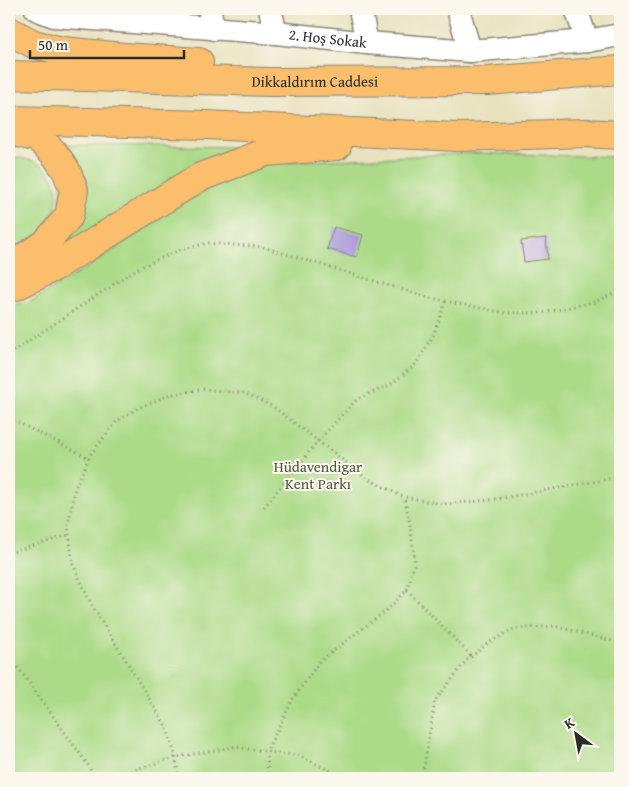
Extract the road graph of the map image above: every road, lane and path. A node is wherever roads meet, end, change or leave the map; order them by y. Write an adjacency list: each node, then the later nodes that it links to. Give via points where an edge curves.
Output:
1 (36, 9): 6 (street, 2. Hoş Sokak, via 54,16)
2 (270, 9): 8 (street)
3 (360, 9): 11 (street)
4 (458, 9): 12 (street)
5 (576, 9): 10 (street)
6 (211, 19): 8 (street, 2. Hoş Sokak)
7 (9, 31): 15 (main road, via 34,44 63,51 316,69)
8 (276, 33): 11 (street, 2. Hoş Sokak)
9 (620, 35): 10 (street, 2. Hoş Sokak)
10 (587, 41): 12 (street, 2. Hoş Sokak)
11 (367, 43): 12 (street, 2. Hoş Sokak)
12 (470, 50)
13 (620, 70): 15 (main road, Dikkaldırım Caddesi, via 487,81)
14 (9, 75): 15 (main road, Dikkaldırım Caddesi, via 270,82)
15 (399, 81)
16 (9, 120): 19 (main road)
17 (9, 131): 20 (main road, via 38,138 66,170 74,190 70,216 45,244 16,263)
18 (620, 135): 19 (main road)
19 (458, 137): 21 (main road, via 266,152 198,178 54,267)
20 (9, 264)
21 (9, 288)
22 (620, 291): 23 (path, via 594,302 542,313 506,313)
23 (446, 302): 24 (path, via 263,247 207,243 177,251 138,268); 26 (path, via 434,336 416,364 390,386 357,399)
24 (9, 354)
25 (9, 418): 27 (path)
26 (318, 441): 27 (path, via 272,406 244,393 203,389 169,395 138,408 117,421); 29 (path, via 368,479); 30 (path)
27 (89, 458): 31 (path, via 75,488)
28 (620, 477): 29 (path, via 491,500 443,504)
29 (404, 497): 33 (path, via 415,562)
30 (264, 507)
31 (69, 535): 32 (path); 38 (path, via 73,564 90,602 166,726)
32 (9, 553)
33 (407, 590): 36 (path); 37 (path, via 388,609 319,662 293,700)
34 (620, 643): 36 (path, via 554,626 514,629)
35 (9, 656): 39 (path)
36 (472, 656): 44 (path, via 435,702)
37 (267, 750): 38 (path, via 234,747); 42 (path); 43 (path, via 300,756)
38 (176, 757): 40 (path); 41 (path)
39 (95, 778)
40 (107, 778)
41 (179, 778)
42 (268, 778)
43 (345, 778)
44 (422, 778)

